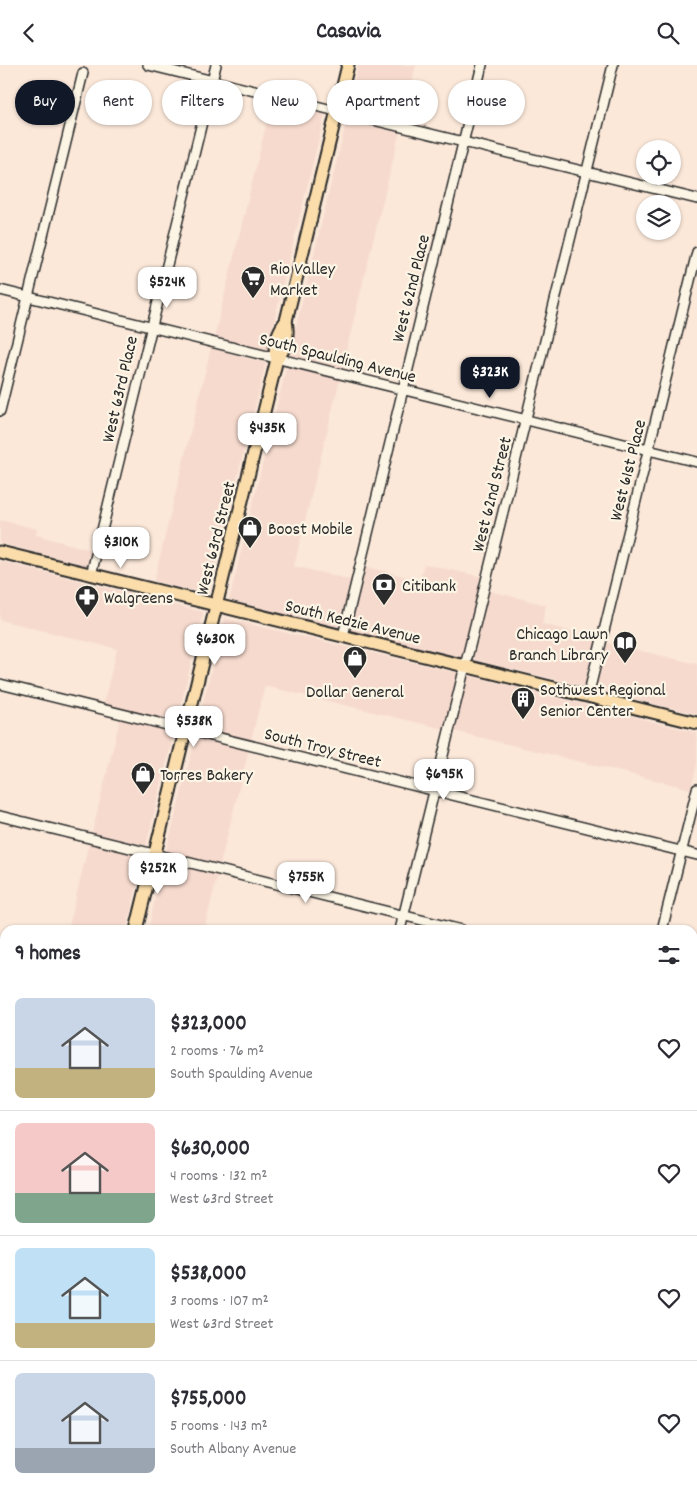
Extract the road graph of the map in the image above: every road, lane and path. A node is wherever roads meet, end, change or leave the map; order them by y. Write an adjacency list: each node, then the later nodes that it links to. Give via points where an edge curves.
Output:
1 (148, 65): 7 (street)
2 (216, 65): 8 (street, West 63rd Place)
3 (348, 65): 9 (main road, West 63rd Street)
4 (482, 65): 15 (street, West 62nd Place)
5 (612, 65): 16 (street, West 62nd Street)
6 (83, 73): 20 (street)
7 (208, 80)
8 (212, 80)
9 (344, 80)
10 (243, 88): 11 (street)
11 (327, 109)
12 (201, 125): 21 (street, West 63rd Place)
13 (334, 125): 22 (main road, West 63rd Street, via 286,321 288,331 283,352)
14 (394, 125): 15 (street)
15 (463, 142): 16 (street); 23 (street, West 62nd Place)
16 (586, 172): 17 (street); 25 (street, West 62nd Street)
17 (697, 199)
18 (697, 252): 26 (street, West 61st Place)
19 (0, 290): 20 (street, South Spaulding Avenue)
20 (28, 297): 21 (street, South Spaulding Avenue); 24 (street)
21 (150, 327): 22 (street, South Spaulding Avenue); 29 (street, West 63rd Place)
22 (277, 359): 23 (street, South Spaulding Avenue); 30 (main road, West 63rd Street)
23 (402, 389): 25 (street, South Spaulding Avenue); 31 (street, West 62nd Place)
24 (0, 411)
25 (526, 420): 26 (street, South Spaulding Avenue); 32 (street, West 62nd Street)
26 (648, 450): 27 (street, South Spaulding Avenue); 34 (street, West 61st Place)
27 (697, 462)
28 (0, 552): 29 (main road, South Kedzie Avenue)
29 (91, 575): 30 (main road, South Kedzie Avenue)
30 (216, 606): 31 (main road, South Kedzie Avenue); 36 (main road, West 63rd Street)
31 (343, 637): 32 (main road, South Kedzie Avenue)
32 (465, 666): 34 (main road, South Kedzie Avenue); 38 (street, West 62nd Street)
33 (0, 684): 36 (street, South Troy Street)
34 (588, 696): 35 (main road, South Kedzie Avenue)
35 (697, 723)
36 (186, 729): 38 (street, South Troy Street); 41 (main road, West 63rd Street)
37 (697, 789): 40 (street)
38 (434, 791): 40 (street, South Troy Street); 43 (street, West 62nd Street)
39 (0, 816): 41 (street)
40 (682, 851): 42 (street, South Troy Street); 47 (street)
41 (155, 855): 43 (street); 44 (main road, West 63rd Street)
42 (697, 855)
43 (404, 915): 45 (street, West 62nd Street); 46 (street)
44 (137, 925)
45 (401, 925)
46 (443, 925)
47 (663, 925)

